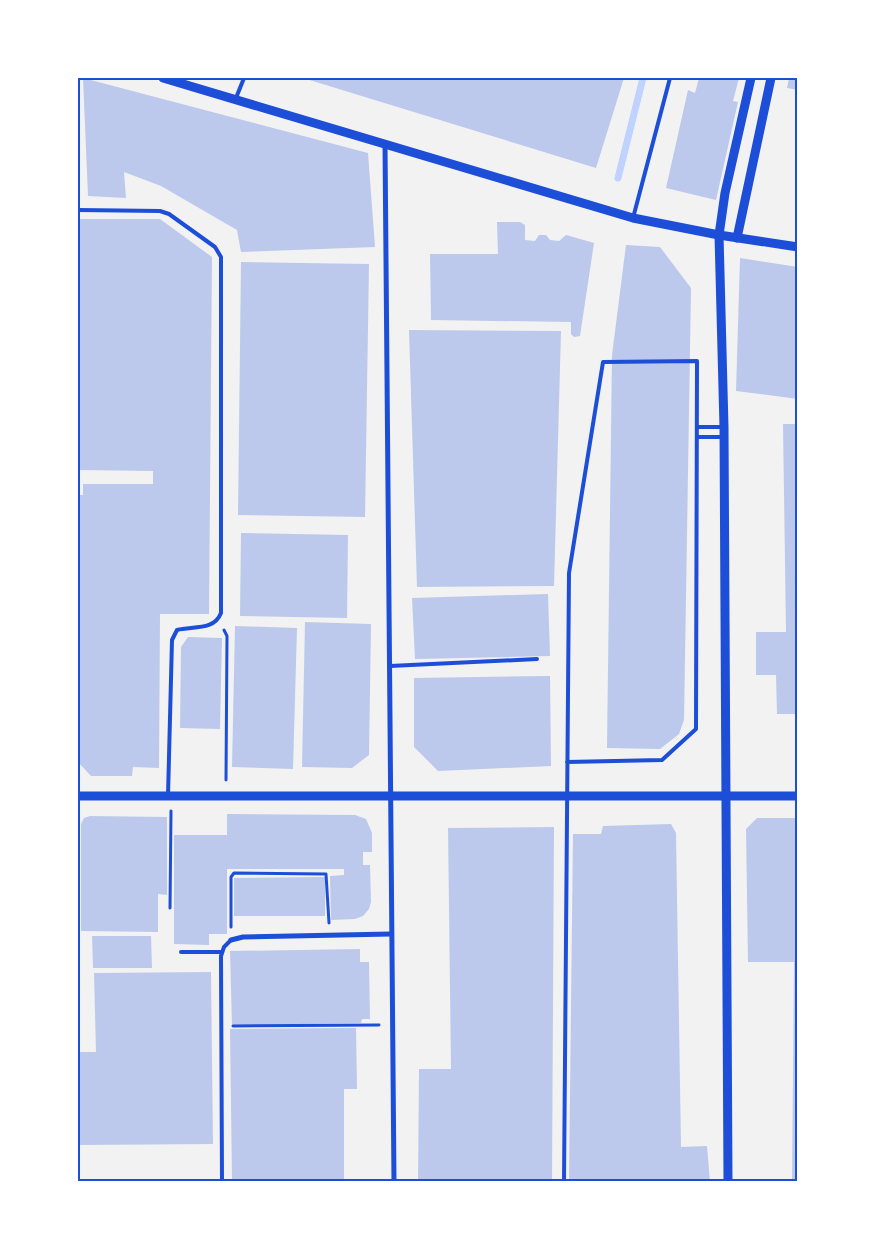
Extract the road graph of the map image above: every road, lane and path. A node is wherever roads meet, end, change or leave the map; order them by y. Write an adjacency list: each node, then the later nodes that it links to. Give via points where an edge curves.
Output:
1 (163, 78): 6 (street)
2 (244, 78): 6 (lane)
3 (670, 78): 9 (lane)
4 (751, 78): 10 (street, via 724,193)
5 (771, 78): 11 (street)
6 (235, 100): 7 (street)
7 (385, 144): 9 (street); 19 (street)
8 (78, 210): 17 (lane, via 160,211 214,247 221,257 221,614)
9 (633, 218): 10 (street)
10 (719, 235): 11 (street); 14 (street)
11 (737, 238): 12 (street)
12 (798, 247)
13 (698, 427): 14 (lane); 15 (lane); 20 (lane, via 697,361 603,362 569,573)
14 (724, 427): 16 (street)
15 (698, 437): 16 (lane); 20 (lane, via 696,729 662,760)
16 (724, 438): 23 (street)
17 (218, 619): 25 (lane, via 209,626 177,630 172,640); 26 (path, via 227,636)
18 (537, 659): 19 (lane)
19 (390, 666): 21 (street)
20 (567, 762): 22 (lane)
21 (391, 795): 22 (street); 26 (street); 29 (street)
22 (566, 795): 23 (street); 38 (lane)
23 (728, 795): 27 (street); 39 (street)
24 (78, 796): 25 (street)
25 (169, 796): 26 (street); 28 (path)
26 (226, 796)
27 (798, 796)
28 (170, 908)
29 (391, 934): 30 (street); 34 (street)
30 (329, 935): 31 (street); 31 (path, via 326,874 234,873 231,877)
31 (231, 940): 33 (lane)
32 (181, 952): 33 (lane)
33 (222, 952): 35 (lane)
34 (392, 1024): 35 (path); 37 (street)
35 (222, 1026): 36 (lane)
36 (222, 1182)
37 (394, 1182)
38 (564, 1182)
39 (728, 1182)

